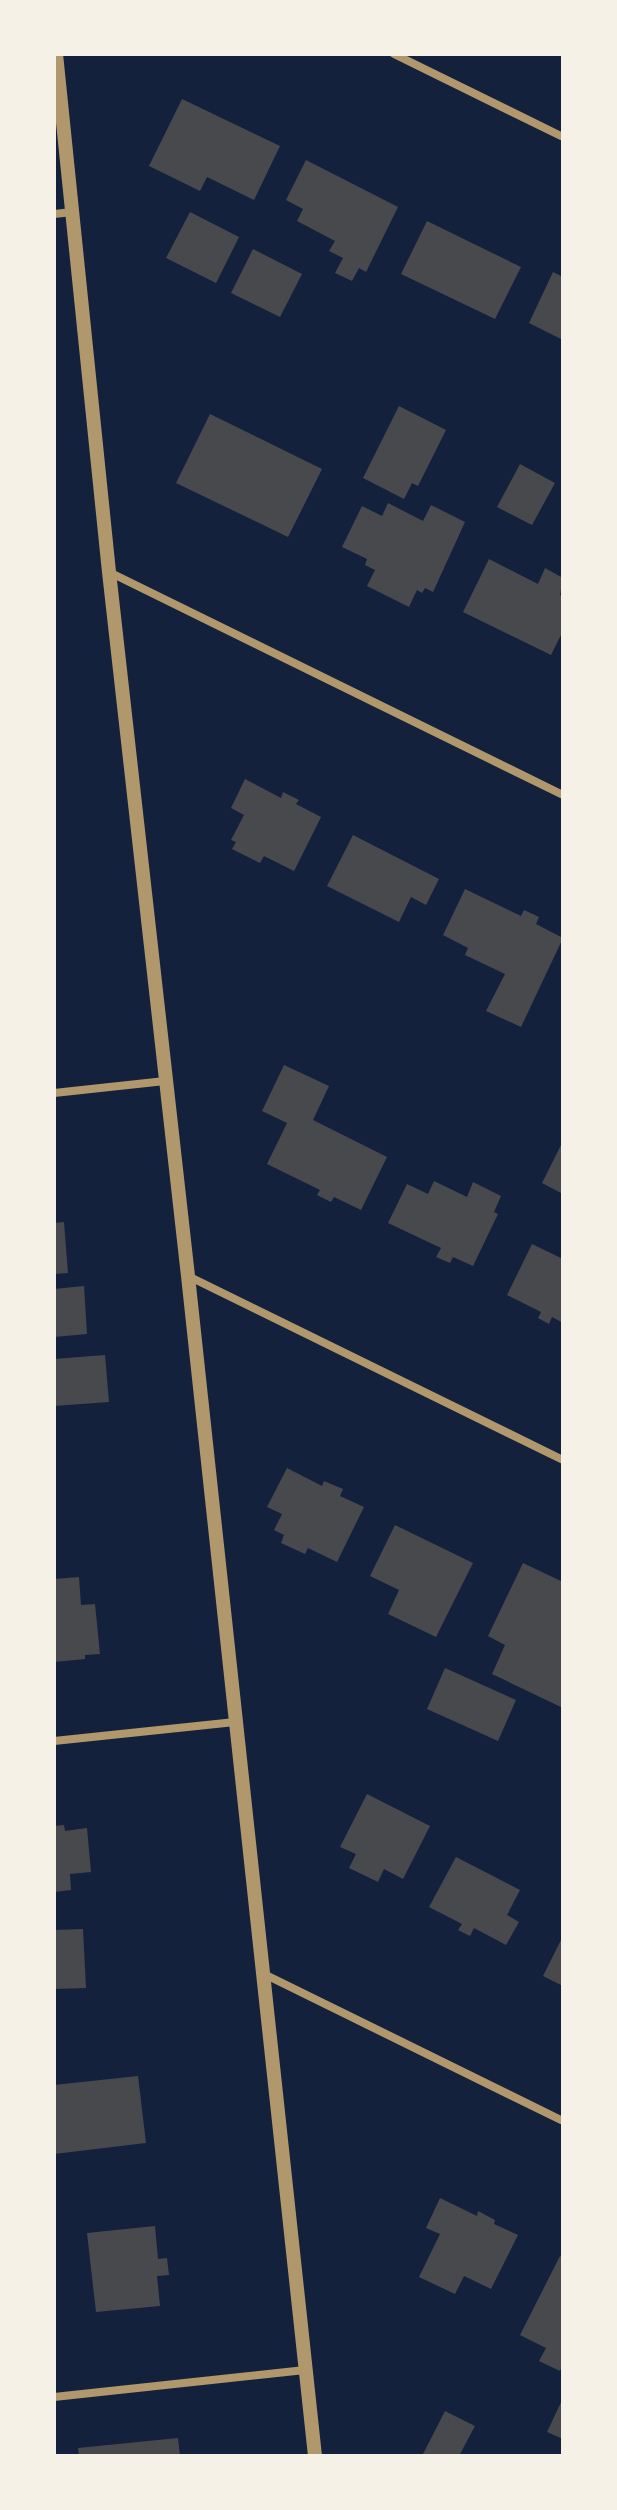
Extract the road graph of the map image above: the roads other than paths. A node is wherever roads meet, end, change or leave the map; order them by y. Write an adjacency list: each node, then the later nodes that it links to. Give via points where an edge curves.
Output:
1 (56, 54): 4 (street)
2 (394, 54): 3 (street)
3 (563, 137)
4 (72, 212): 5 (street); 6 (street)
5 (54, 214)
6 (109, 572): 7 (street); 8 (street)
7 (563, 795)
8 (165, 1081): 9 (street); 10 (street)
9 (54, 1093)
10 (188, 1276): 11 (street); 12 (street)
11 (563, 1460)
12 (235, 1722): 13 (street); 14 (street)
13 (54, 1741)
14 (264, 1974): 15 (street); 16 (street)
15 (563, 2121)
16 (305, 2370): 17 (street); 18 (street)
17 (54, 2397)
18 (315, 2456)

